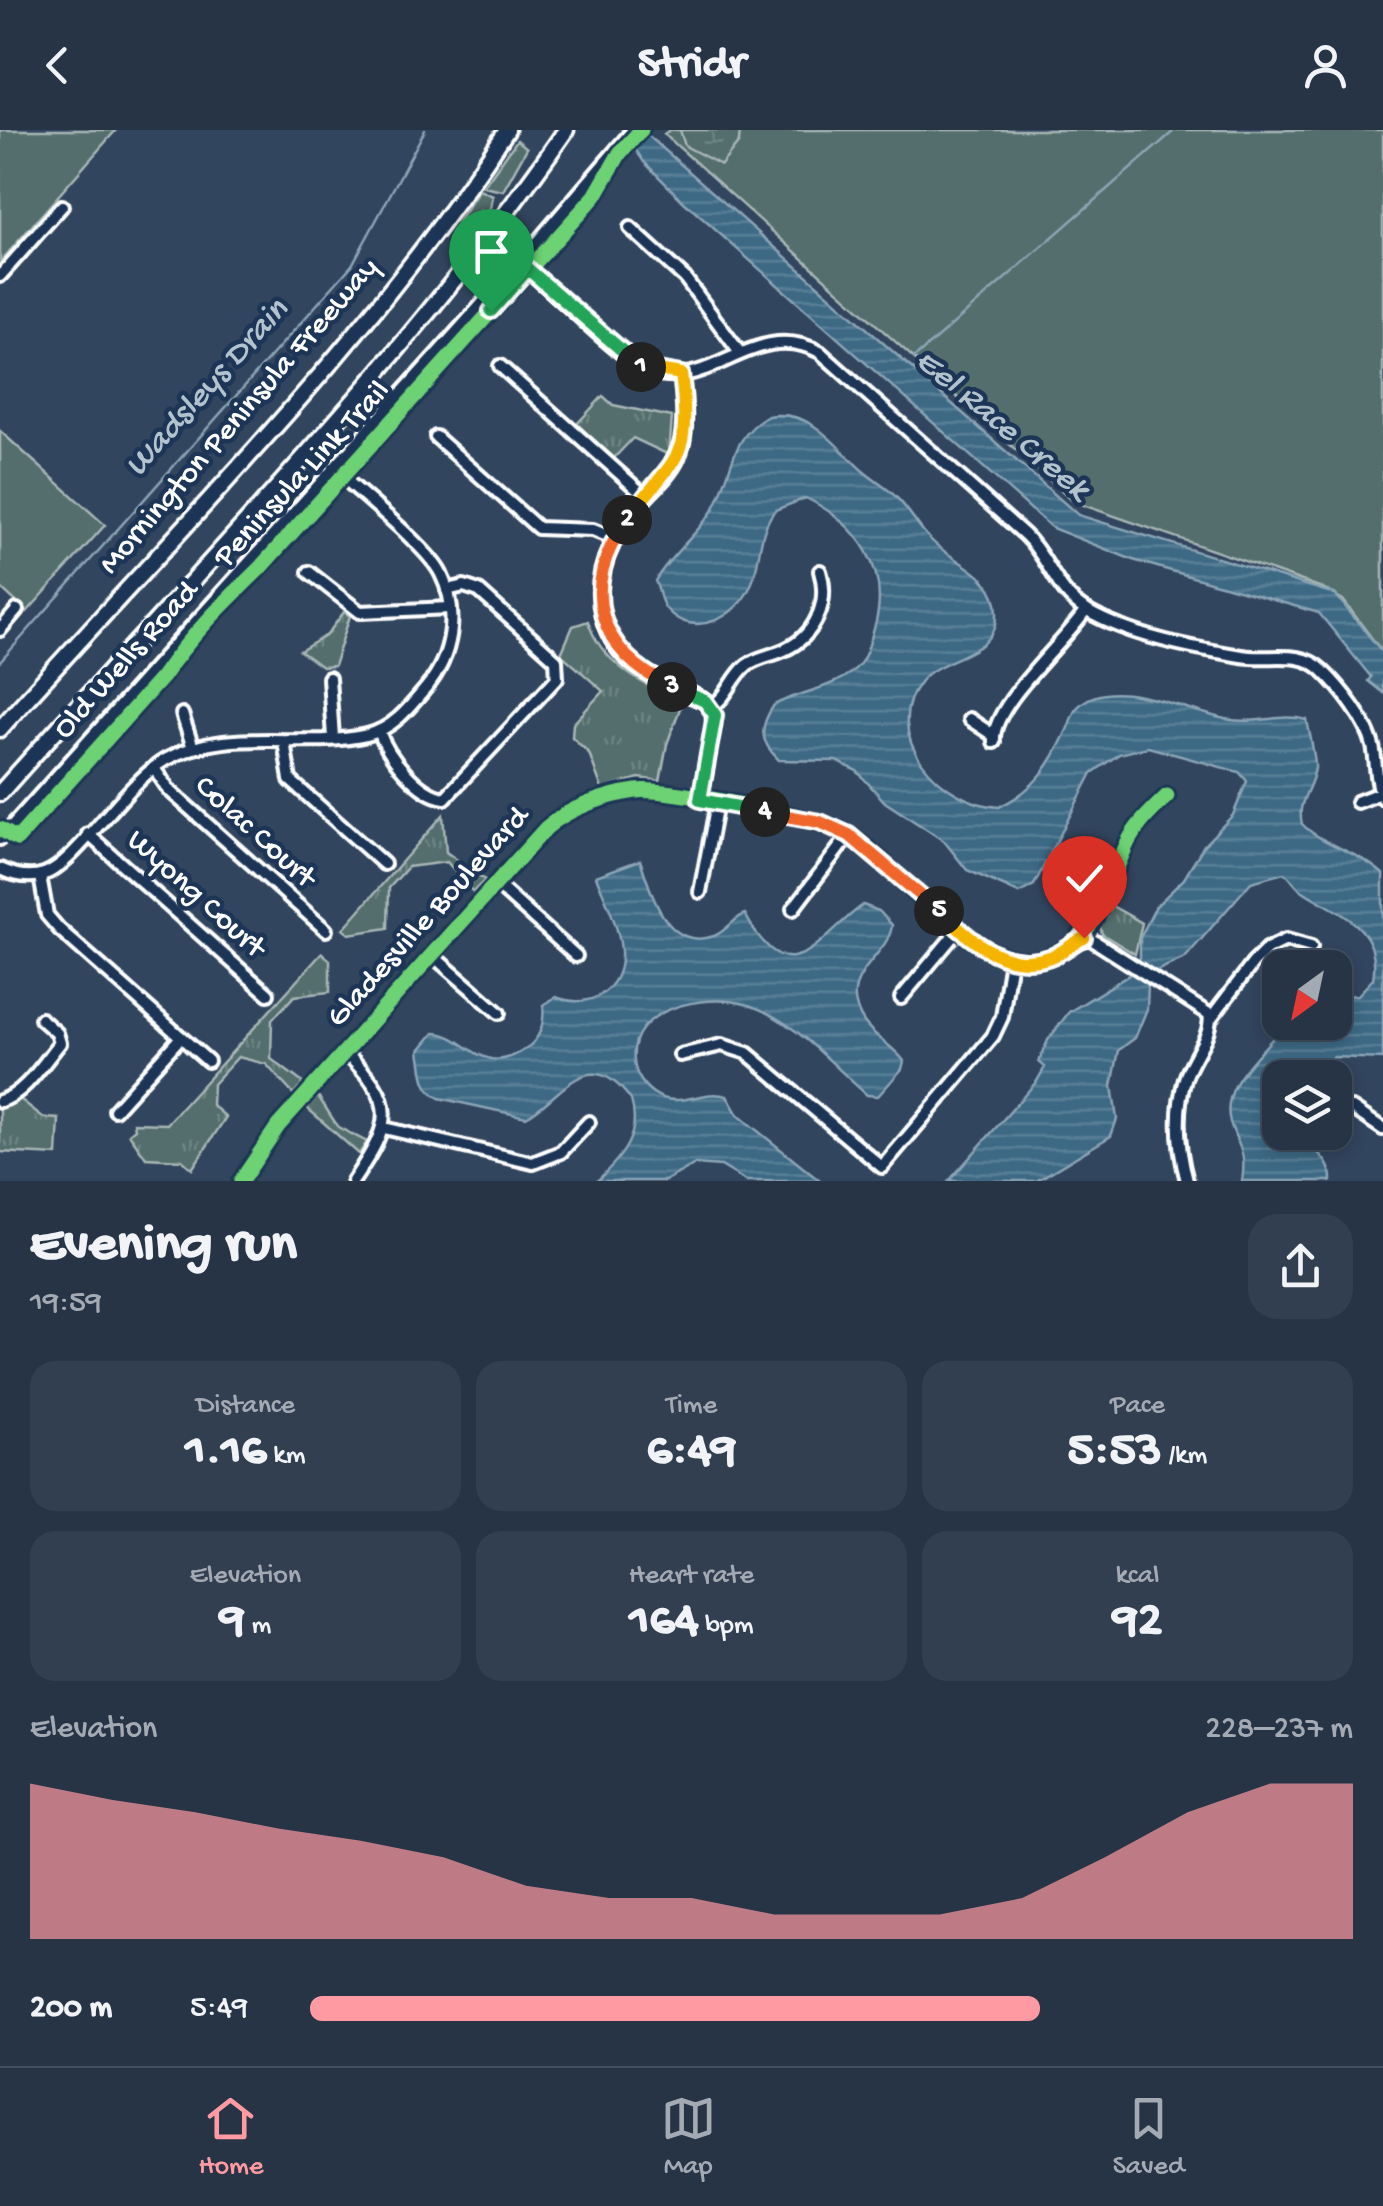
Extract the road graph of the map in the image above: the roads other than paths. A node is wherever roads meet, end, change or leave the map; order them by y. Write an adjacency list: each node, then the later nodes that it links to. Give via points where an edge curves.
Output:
1 (507, 130): 26 (highway, Mornington Peninsula Freeway, via 340,350)
2 (566, 130): 32 (highway, via 382,373)
3 (633, 130): 6 (street, Old Wells Road)
4 (62, 206): 7 (street)
5 (630, 228): 8 (street, via 686,278)
6 (522, 263): 10 (street, via 638,365); 12 (street, Old Wells Road)
7 (0, 276)
8 (740, 353): 10 (street); 20 (street, via 777,341 826,357 1026,535 1061,590)
9 (500, 366): 13 (street)
10 (681, 374): 13 (street, via 683,445)
11 (436, 438): 14 (street, via 538,528 593,530)
12 (331, 470): 17 (street, via 428,558); 40 (street, Old Wells Road)
13 (646, 497): 14 (street)
14 (614, 539): 23 (street, via 599,594 611,640 648,675)
15 (820, 571): 23 (street, via 824,597 810,629 790,648 744,667)
16 (309, 572): 18 (street, via 360,612)
17 (447, 590): 18 (street); 27 (street, via 479,591 556,660 557,678 445,798 390,756)
18 (450, 608): 27 (street, via 442,668)
19 (17, 610): 21 (street)
20 (1086, 610): 25 (street, via 1036,668 994,738); 34 (street, via 1220,652 1309,661 1365,725)
21 (0, 630)
22 (329, 678): 28 (street)
23 (712, 706): 35 (street)
24 (182, 714): 30 (street)
25 (969, 719)
26 (0, 729)
27 (378, 731): 28 (street)
28 (333, 738): 29 (street)
29 (284, 741): 30 (street); 41 (street, via 290,780)
30 (193, 748): 31 (street)
31 (154, 768): 38 (street); 48 (street, Colac Court, via 168,790)
32 (0, 793)
33 (1166, 796): 49 (street, via 1138,826 1108,896)
34 (1382, 796): 36 (street)
35 (700, 800): 37 (street, Gladesville Boulevard); 44 (street, Gladesville Boulevard, via 640,790 568,812)
36 (1358, 802)
37 (716, 803): 39 (street, Gladesville Boulevard, via 820,822); 45 (street)
38 (88, 834): 43 (street); 54 (street, Wyong Court)
39 (849, 835): 46 (street); 47 (street, Gladesville Boulevard)
40 (0, 842)
41 (384, 864)
42 (0, 865): 43 (street)
43 (40, 876): 59 (street, via 47,914 59,930)
44 (495, 883): 51 (street, Gladesville Boulevard); 52 (street)
45 (700, 892)
46 (794, 909)
47 (960, 929): 53 (street, Gladesville Boulevard); 55 (street)
48 (326, 930)
49 (1079, 939): 53 (street, via 1050,957); 58 (street, via 1091,939)
50 (1310, 947): 58 (street, via 1286,940 1267,949)
51 (432, 954): 56 (street); 60 (street, Gladesville Boulevard)
52 (576, 956)
53 (1012, 960): 61 (street, via 993,1036 882,1167 748,1052 722,1046)
54 (268, 994)
55 (901, 998)
56 (499, 1013)
57 (40, 1018): 63 (street, via 60,1042 29,1080)
58 (1212, 1018): 69 (street, via 1188,1068 1180,1104)
59 (181, 1037): 62 (street); 65 (street)
60 (344, 1052): 67 (street, via 379,1089); 70 (street, Gladesville Boulevard, via 278,1126)
61 (680, 1055)
62 (208, 1061)
63 (0, 1101)
64 (1352, 1108): 68 (street)
65 (114, 1110)
66 (589, 1122): 67 (street, via 561,1152 533,1162)
67 (384, 1128): 71 (street)
68 (1383, 1128)
69 (1182, 1180)
70 (242, 1181)
71 (353, 1181)

